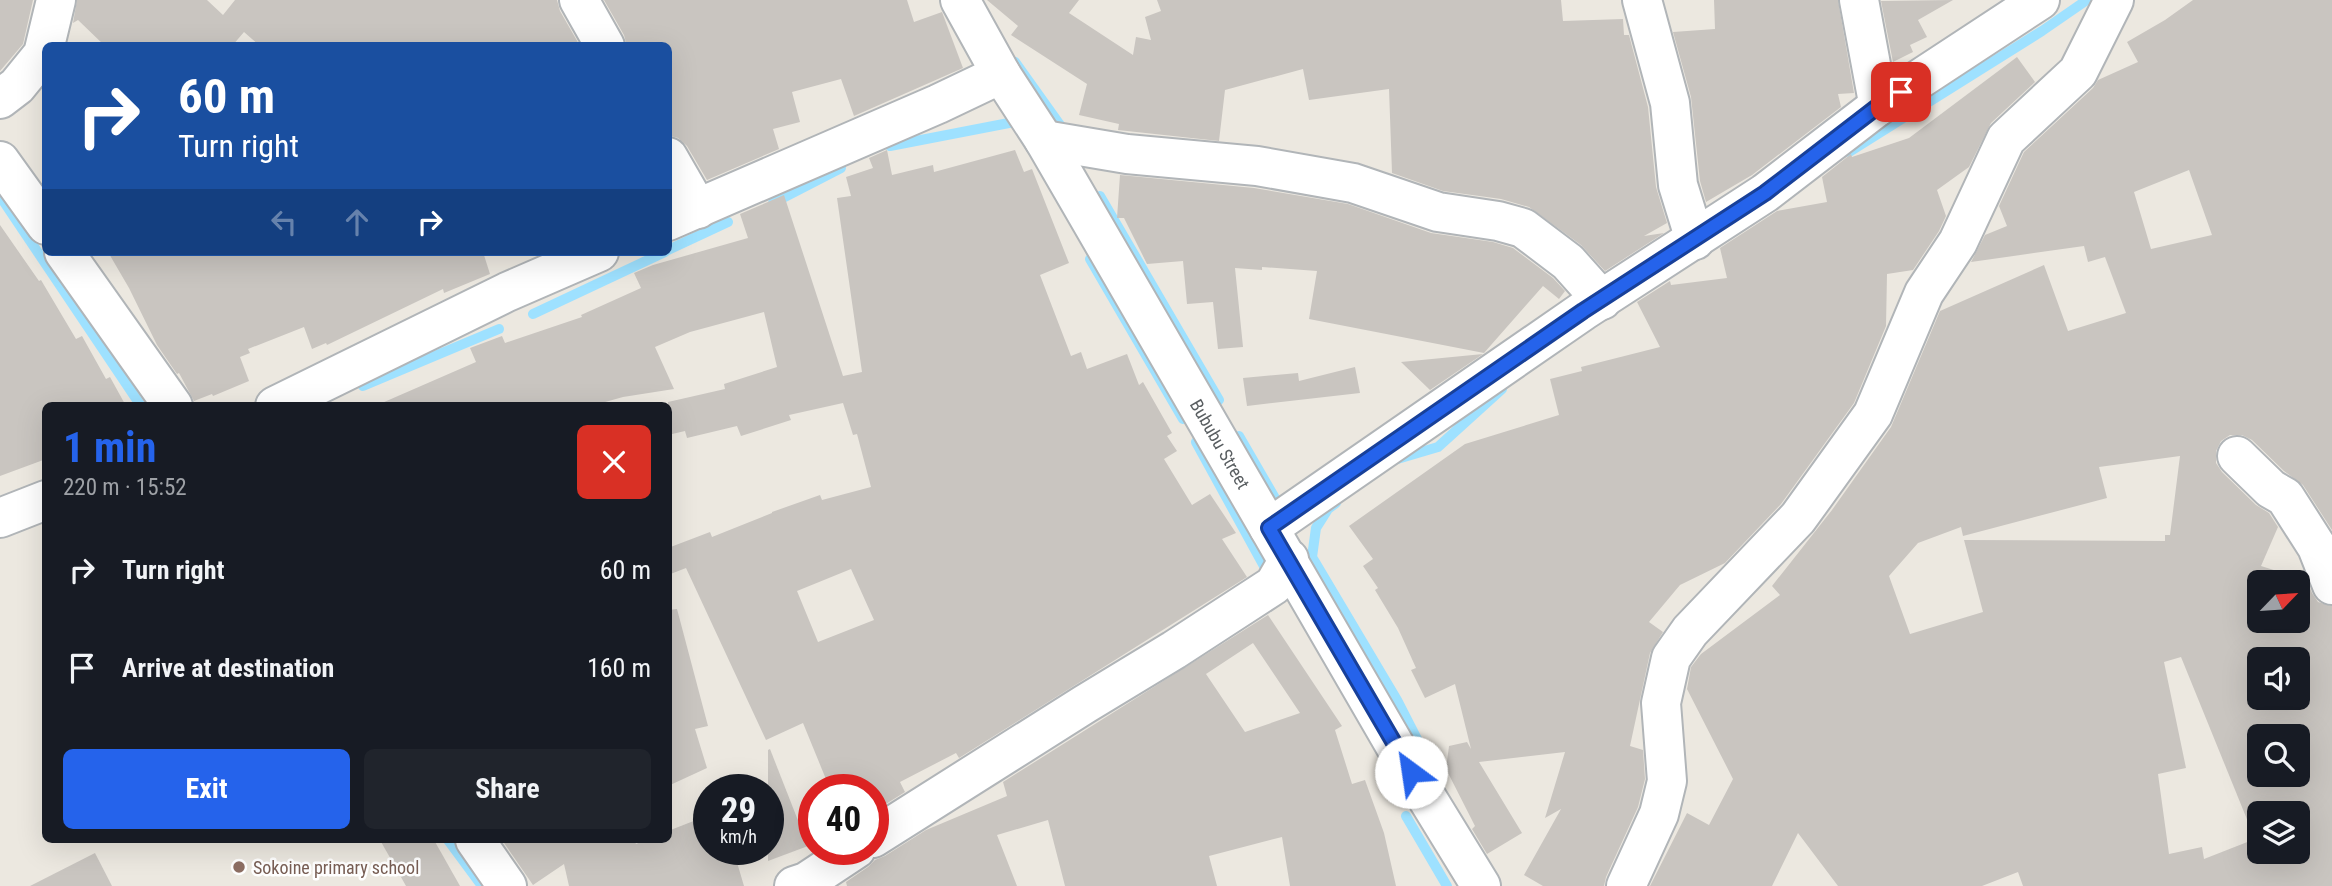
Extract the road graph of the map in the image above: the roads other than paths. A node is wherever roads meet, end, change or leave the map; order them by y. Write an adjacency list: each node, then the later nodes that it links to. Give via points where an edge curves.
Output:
1 (56, 0): 8 (street)
2 (579, 0): 9 (street)
3 (960, 0): 11 (street, Bububu Street)
4 (1642, 0): 19 (street, via 1670,103 1678,185)
5 (1859, 0): 13 (street)
6 (2040, 0): 13 (street)
7 (2113, 0): 37 (street, via 2078,72 2006,139 1958,242 1924,293 1873,414 1798,518 1690,631 1671,658 1661,703 1667,781 1659,814)
8 (46, 42)
9 (603, 42)
10 (42, 55): 12 (street, via 18,86)
11 (1001, 74): 14 (street, Bububu Street); 17 (street)
12 (0, 99)
13 (1877, 107): 19 (street)
14 (1044, 140): 22 (street, via 1127,154 1271,168 1353,183 1438,212 1523,228 1568,262); 28 (street, Bububu Street)
15 (0, 161): 18 (street)
16 (672, 172): 17 (street)
17 (683, 215)
18 (42, 219)
19 (1695, 240): 22 (street)
20 (67, 256): 23 (street)
21 (590, 256): 24 (street)
22 (1602, 300): 28 (street)
23 (170, 402)
24 (283, 402)
25 (2237, 456): 30 (street, via 2285,497 2317,547)
26 (42, 502): 27 (street)
27 (0, 518)
28 (1269, 528): 29 (street, Bububu Street)
29 (1289, 559): 31 (street, via 1274,585); 36 (street, Bububu Street)
30 (2332, 585)
31 (889, 828)
32 (477, 843): 34 (street)
33 (831, 865): 35 (street)
34 (507, 886)
35 (793, 886)
36 (1482, 886)
37 (1626, 886)

